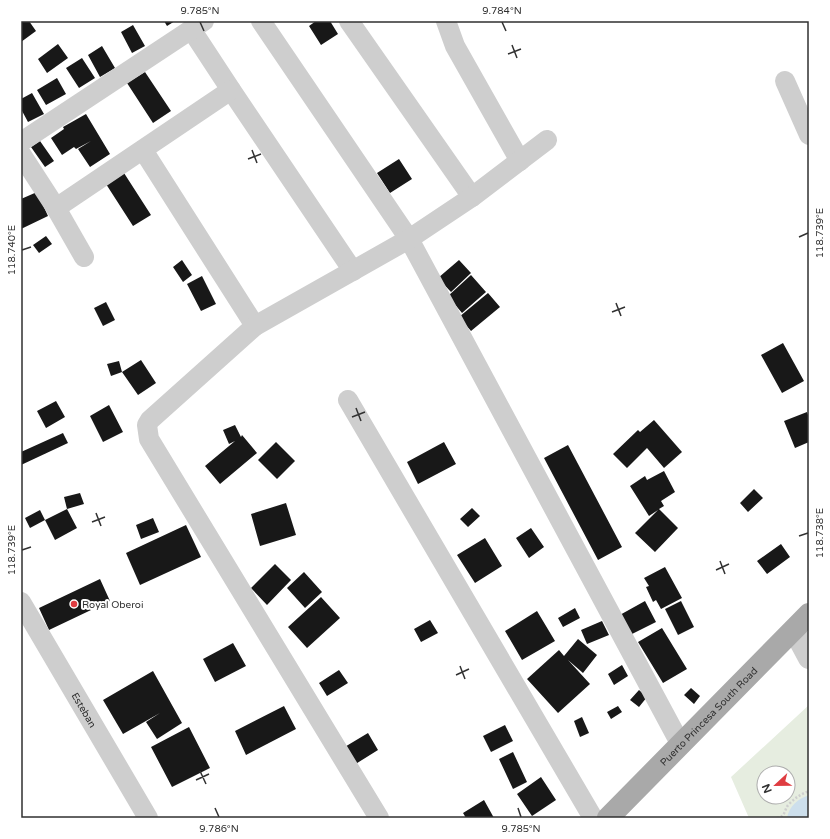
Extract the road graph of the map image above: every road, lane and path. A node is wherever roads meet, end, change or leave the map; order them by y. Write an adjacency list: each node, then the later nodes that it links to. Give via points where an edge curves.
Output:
1 (261, 21): 15 (street)
2 (446, 21): 12 (street, via 455,46)
3 (352, 22): 13 (street)
4 (197, 25): 6 (street); 9 (street)
5 (785, 80): 7 (street)
6 (231, 90): 10 (street); 17 (street)
7 (809, 135)
8 (547, 140): 12 (street)
9 (21, 142)
10 (143, 150): 14 (street); 18 (street)
11 (21, 154): 14 (street)
12 (520, 161): 13 (street)
13 (472, 197): 15 (street)
14 (56, 208): 16 (street)
15 (409, 239): 17 (street); 23 (street)
16 (84, 256)
17 (353, 271): 18 (street)
18 (256, 326): 26 (street, via 150,420 147,425 149,439)
19 (348, 400): 27 (street)
20 (21, 602): 25 (street, Esteban)
21 (802, 622): 22 (street); 23 (main road, Puerto Princesa South Road)
22 (809, 658)
23 (682, 745): 28 (main road, Puerto Princesa South Road)
24 (809, 791): 29 (path, via 796,798 788,805 784,815)
25 (148, 818)
26 (379, 818)
27 (593, 818)
28 (608, 818)
29 (777, 818)

